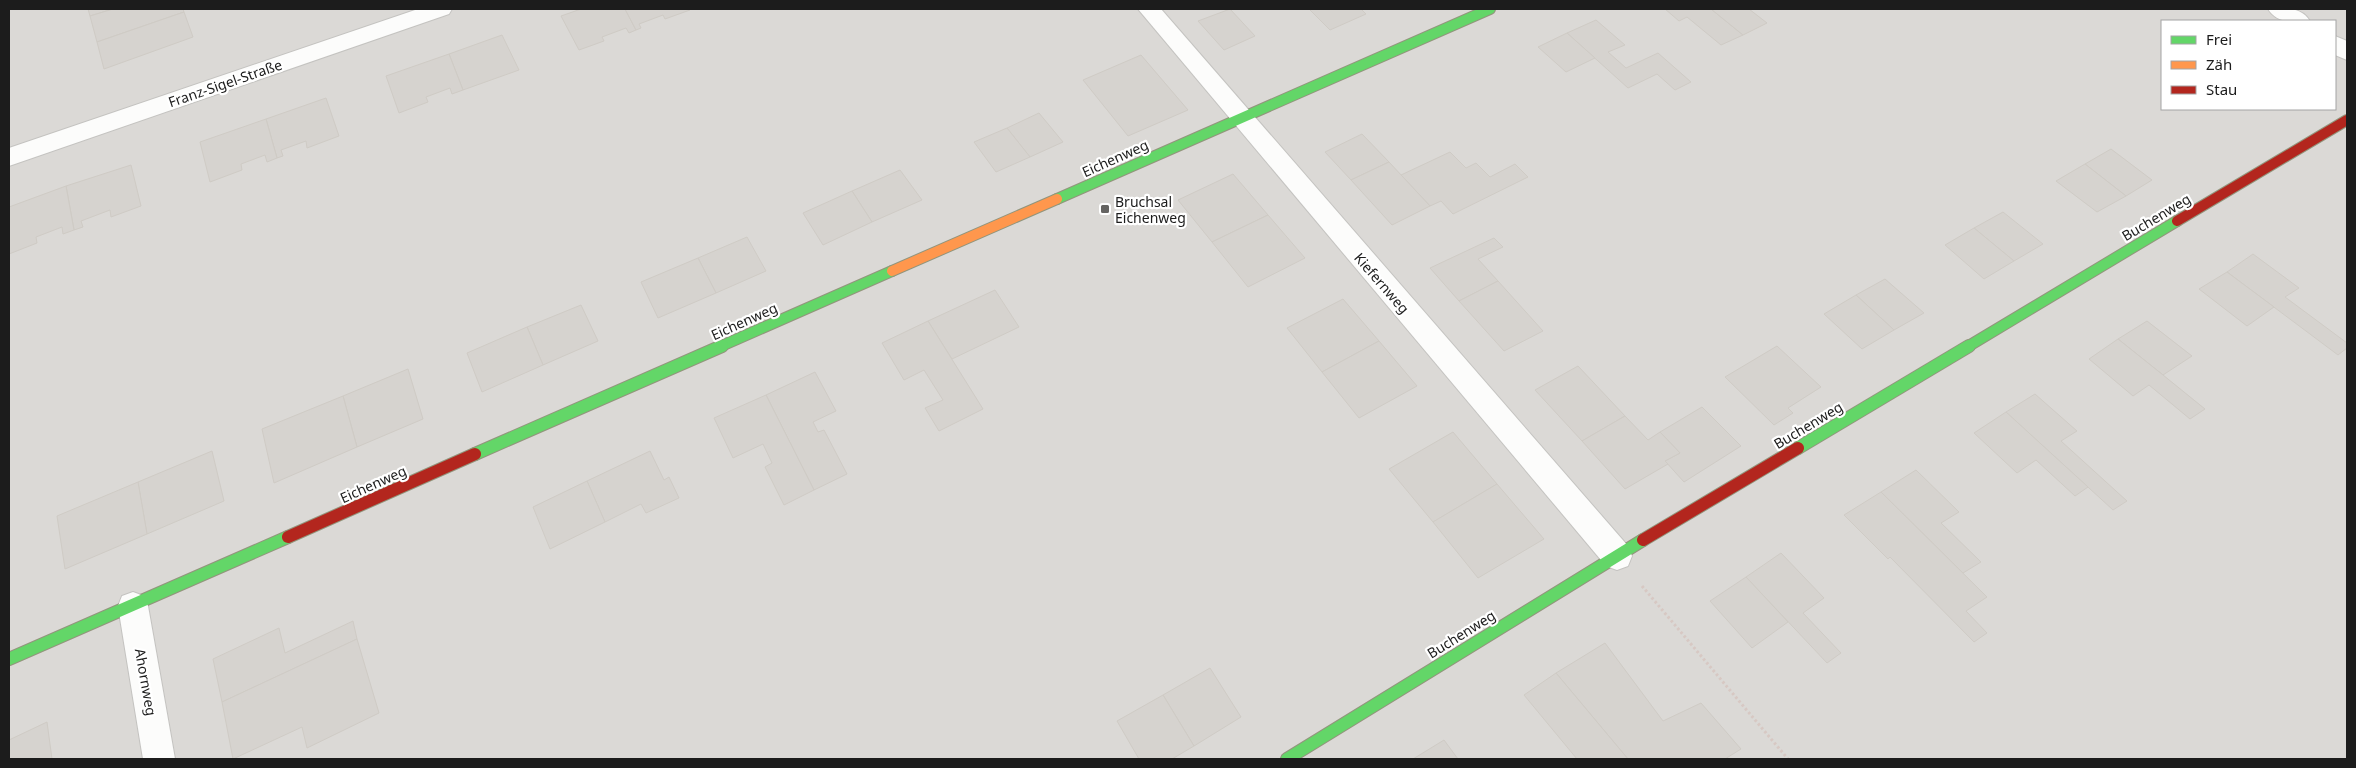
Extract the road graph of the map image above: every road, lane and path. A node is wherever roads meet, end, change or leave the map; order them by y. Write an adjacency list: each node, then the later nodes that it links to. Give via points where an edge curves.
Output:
1 (441, 9): 10 (street, Franz-Sigel-Straße)
2 (1149, 9): 8 (street, Kiefernweg)
3 (1490, 9): 8 (street, Eichenweg)
4 (2279, 9): 5 (street)
5 (2296, 20)
6 (2336, 45): 7 (street)
7 (2347, 52)
8 (1240, 117): 11 (street, Kiefernweg); 12 (street, Eichenweg)
9 (2347, 120): 11 (street, Buchenweg)
10 (9, 157)
11 (1617, 556): 15 (street, Buchenweg); 16 (path)
12 (133, 606): 13 (street, Eichenweg); 14 (street, Ahornweg)
13 (9, 659)
14 (159, 759)
15 (1287, 759)
16 (1788, 759)

